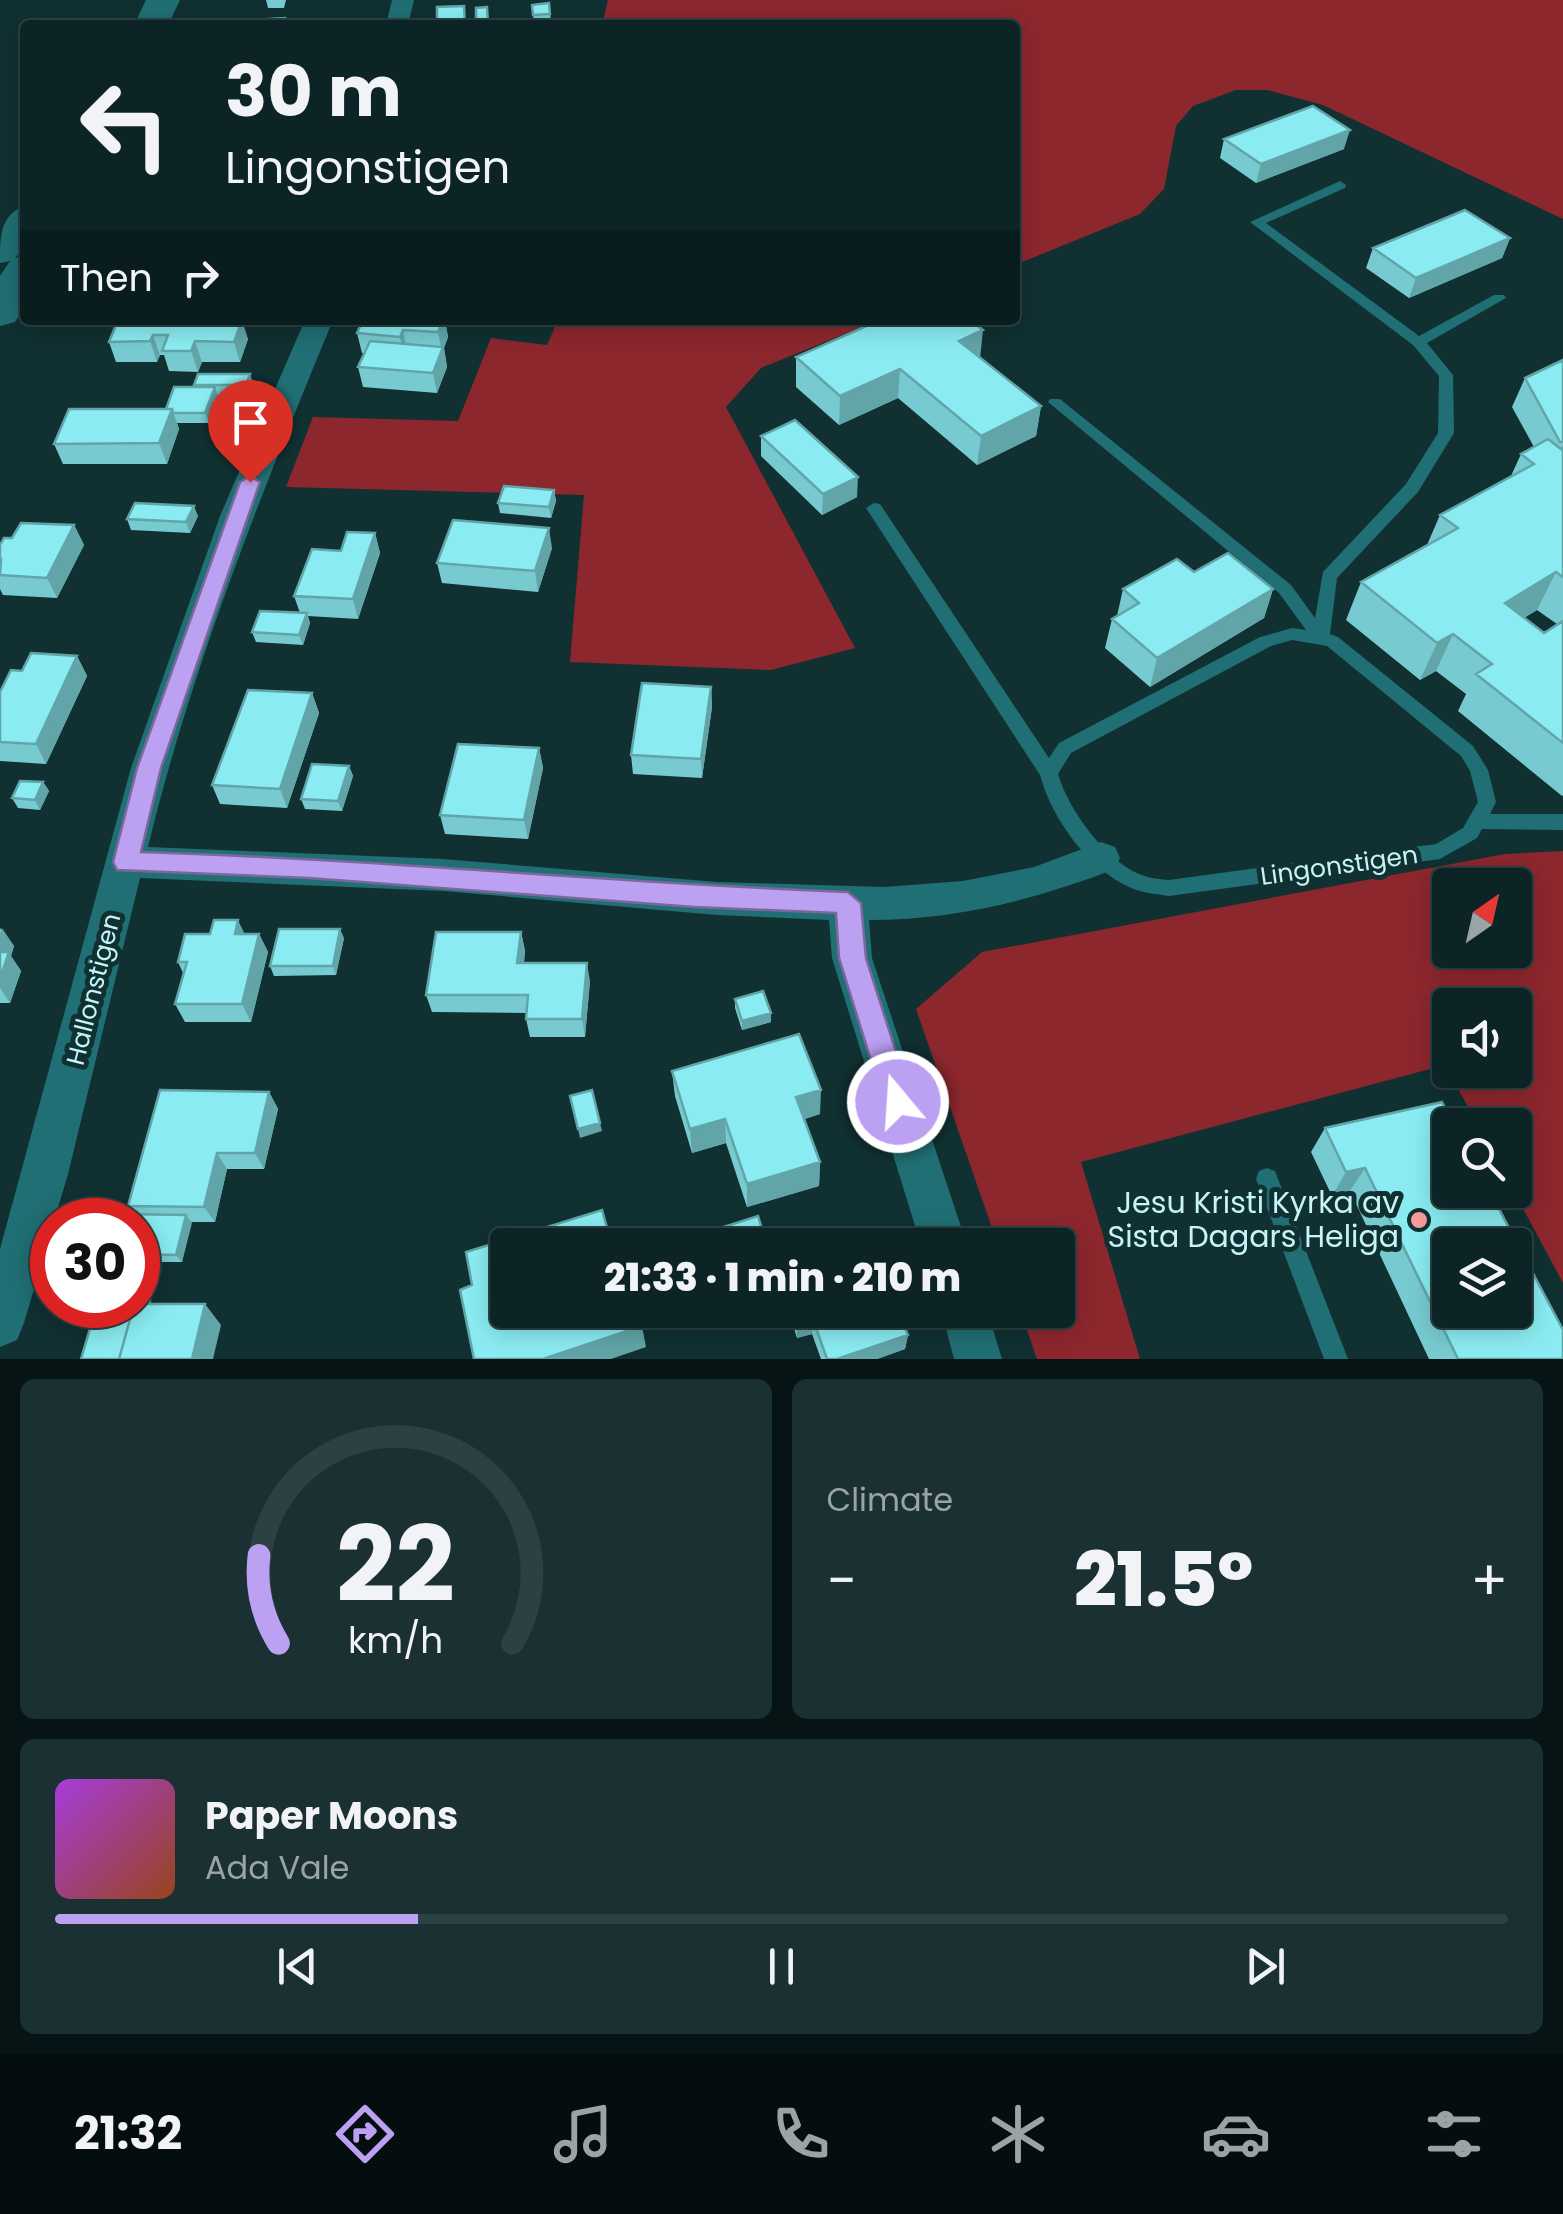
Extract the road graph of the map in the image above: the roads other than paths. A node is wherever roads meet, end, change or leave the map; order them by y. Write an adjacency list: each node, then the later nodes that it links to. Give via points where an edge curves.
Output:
1 (1340, 185): 8 (lane, via 1257,222)
2 (20, 225): 3 (main road)
3 (0, 251)
4 (20, 277): 6 (main road)
5 (1499, 298): 8 (lane)
6 (0, 313)
7 (317, 325): 16 (street, Hallonstigen, via 236,516 149,768)
8 (1418, 342): 11 (lane, via 1446,374 1446,434 1412,488 1329,576)
9 (1055, 402): 11 (lane, via 1286,588)
10 (874, 508): 12 (lane, Lingonstigen)
11 (1321, 638): 12 (lane, via 1292,634 1266,641 1065,748); 13 (lane, via 1344,648 1467,751 1487,802)
12 (1049, 773): 15 (lane, Lingonstigen, via 1052,790)
13 (1476, 821): 14 (lane); 15 (lane, Lingonstigen, via 1470,833 1440,851 1168,888 1138,883)
14 (1563, 822)
15 (1101, 858): 17 (street, via 1059,880 1001,893)
16 (126, 862): 17 (street, via 327,868); 20 (street, Hallonstigen)
17 (848, 903): 19 (street, via 852,958)
18 (1267, 1180): 23 (lane)
19 (939, 1228)
20 (0, 1324)
21 (969, 1328): 22 (street)
22 (978, 1359)
23 (1336, 1359)

